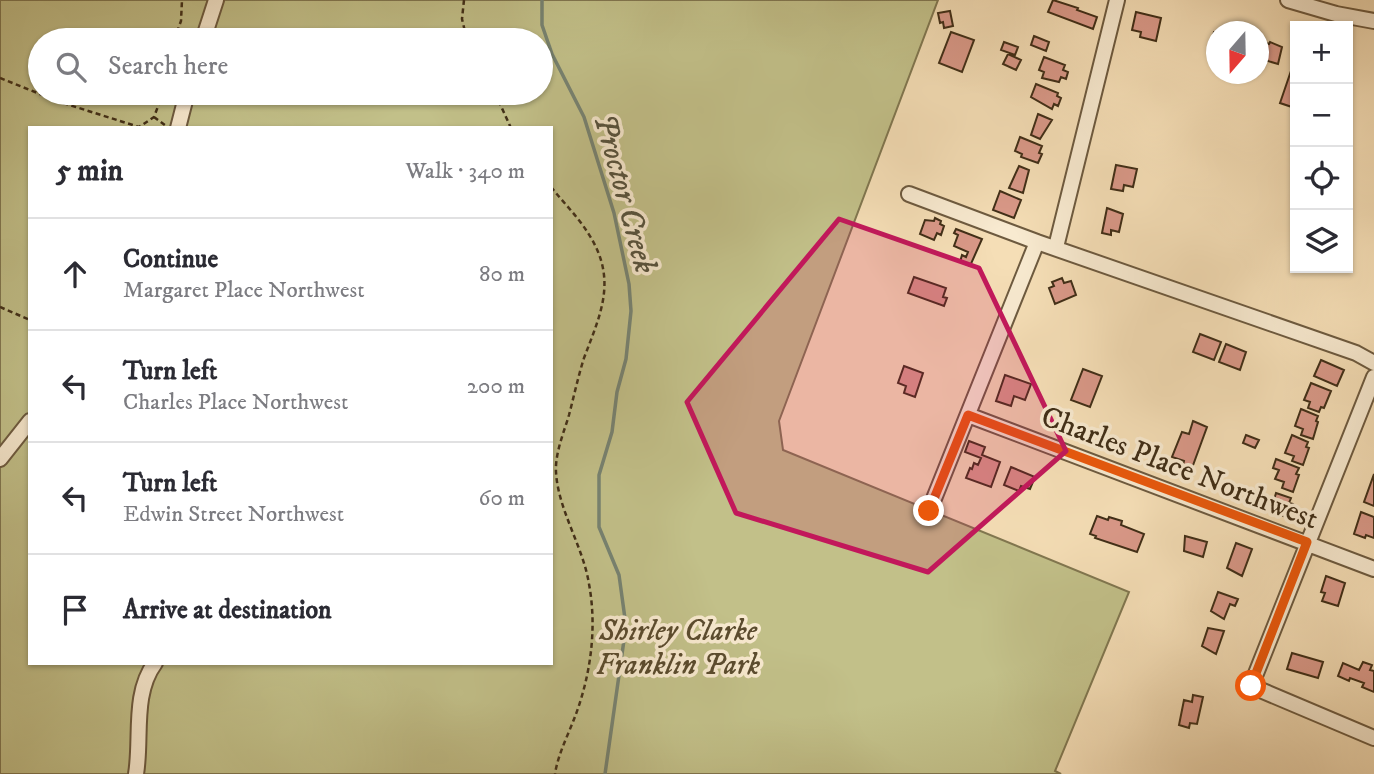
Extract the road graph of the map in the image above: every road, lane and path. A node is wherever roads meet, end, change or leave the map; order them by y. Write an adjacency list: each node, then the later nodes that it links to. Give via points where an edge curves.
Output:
1 (182, 0): 7 (path)
2 (216, 0): 8 (street)
3 (464, 0): 9 (path)
4 (1117, 0): 25 (street)
5 (1288, 0): 6 (street)
6 (1374, 21)
7 (178, 28)
8 (207, 28)
9 (464, 28)
10 (0, 78): 11 (path)
11 (28, 89)
12 (69, 105): 17 (path)
13 (159, 105): 16 (path)
14 (184, 105): 20 (street)
15 (500, 105): 21 (path)
16 (155, 117): 18 (path); 19 (path)
17 (136, 126)
18 (141, 126)
19 (166, 126)
20 (179, 126)
21 (510, 126)
22 (553, 189): 39 (path, via 588,233 605,276 599,323 583,360 556,471 589,583 593,620 583,695)
23 (909, 194): 24 (street)
24 (1037, 242): 25 (street); 30 (street)
25 (1056, 247): 28 (street)
26 (0, 307): 27 (path)
27 (28, 319)
28 (1374, 363)
29 (1374, 377): 34 (street)
30 (968, 415): 33 (street); 34 (street, Charles Place Northwest)
31 (28, 424): 32 (street)
32 (0, 460)
33 (929, 511)
34 (1307, 542): 35 (street, Charles Place Northwest); 37 (street, via 1251,686)
35 (1374, 569)
36 (151, 665): 38 (street, via 141,695)
37 (1374, 738)
38 (136, 774)
39 (555, 774)

